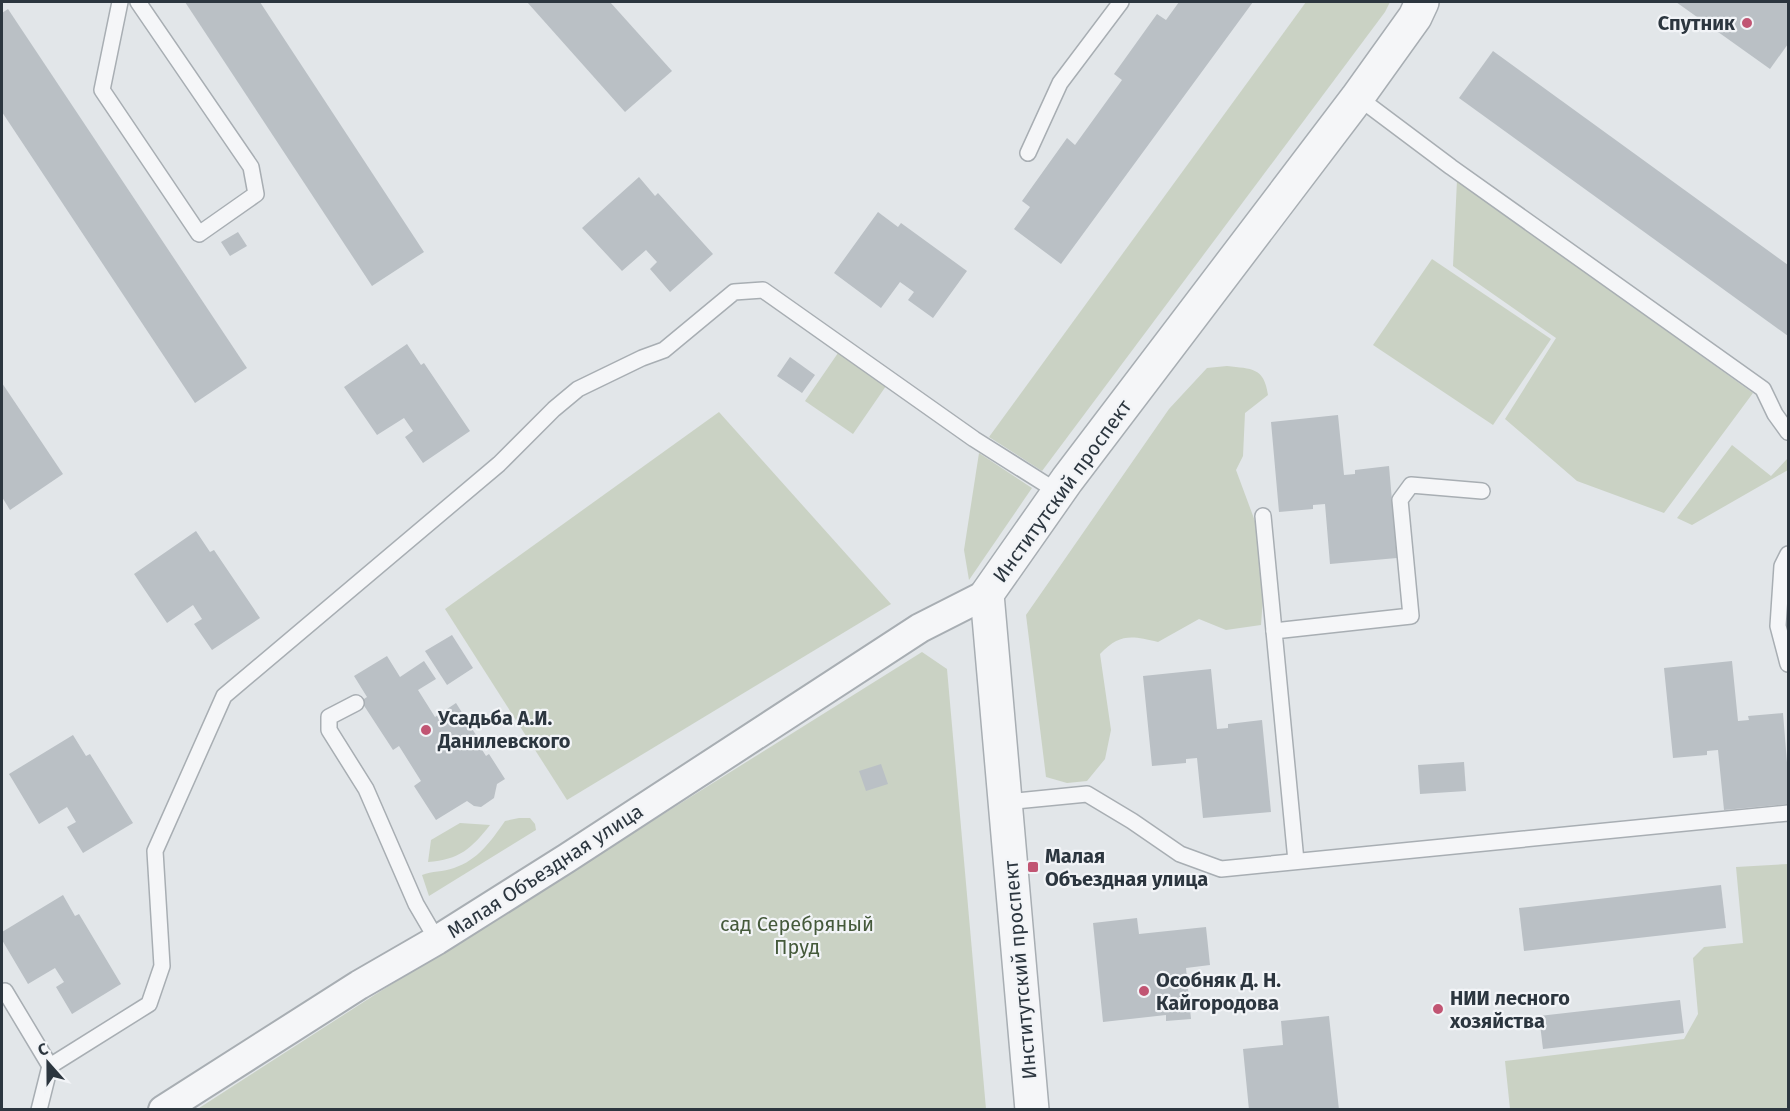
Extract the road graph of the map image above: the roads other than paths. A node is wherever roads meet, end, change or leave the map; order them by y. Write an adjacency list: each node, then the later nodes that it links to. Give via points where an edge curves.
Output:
1 (120, 2): 2 (lane, via 102,90 199,234 256,194 251,167)
2 (138, 2)
3 (1121, 2): 6 (lane, via 1060,83)
4 (1422, 2): 5 (street, Институтский проспект)
5 (1357, 98): 7 (lane, via 1763,388); 9 (street, Институтский проспект)
6 (1028, 153)
7 (1788, 432)
8 (1482, 491): 13 (lane, via 1411,485 1400,500 1411,616)
9 (1058, 492): 12 (street, Институтский проспект); 21 (lane, via 978,442 763,290 734,292 664,350 578,389 499,464 224,696 155,851 162,966 149,1004)
10 (1263, 516): 13 (lane)
11 (1788, 554): 14 (lane, via 1782,566 1779,626)
12 (987, 594): 16 (street, Институтский проспект); 19 (street, Малая Объездная улица, via 911,634)
13 (1274, 631): 18 (lane)
14 (1788, 664)
15 (356, 703): 19 (lane, via 330,717 328,730 366,789 416,904)
16 (1006, 802): 18 (lane, via 1088,794 1180,854 1221,869); 24 (street, Институтский проспект)
17 (1788, 813): 18 (lane)
18 (1296, 861)
19 (437, 940): 23 (street, Малая Объездная улица)
20 (4, 991): 21 (lane)
21 (50, 1066): 22 (lane)
22 (39, 1110)
23 (163, 1110)
24 (1032, 1110)

